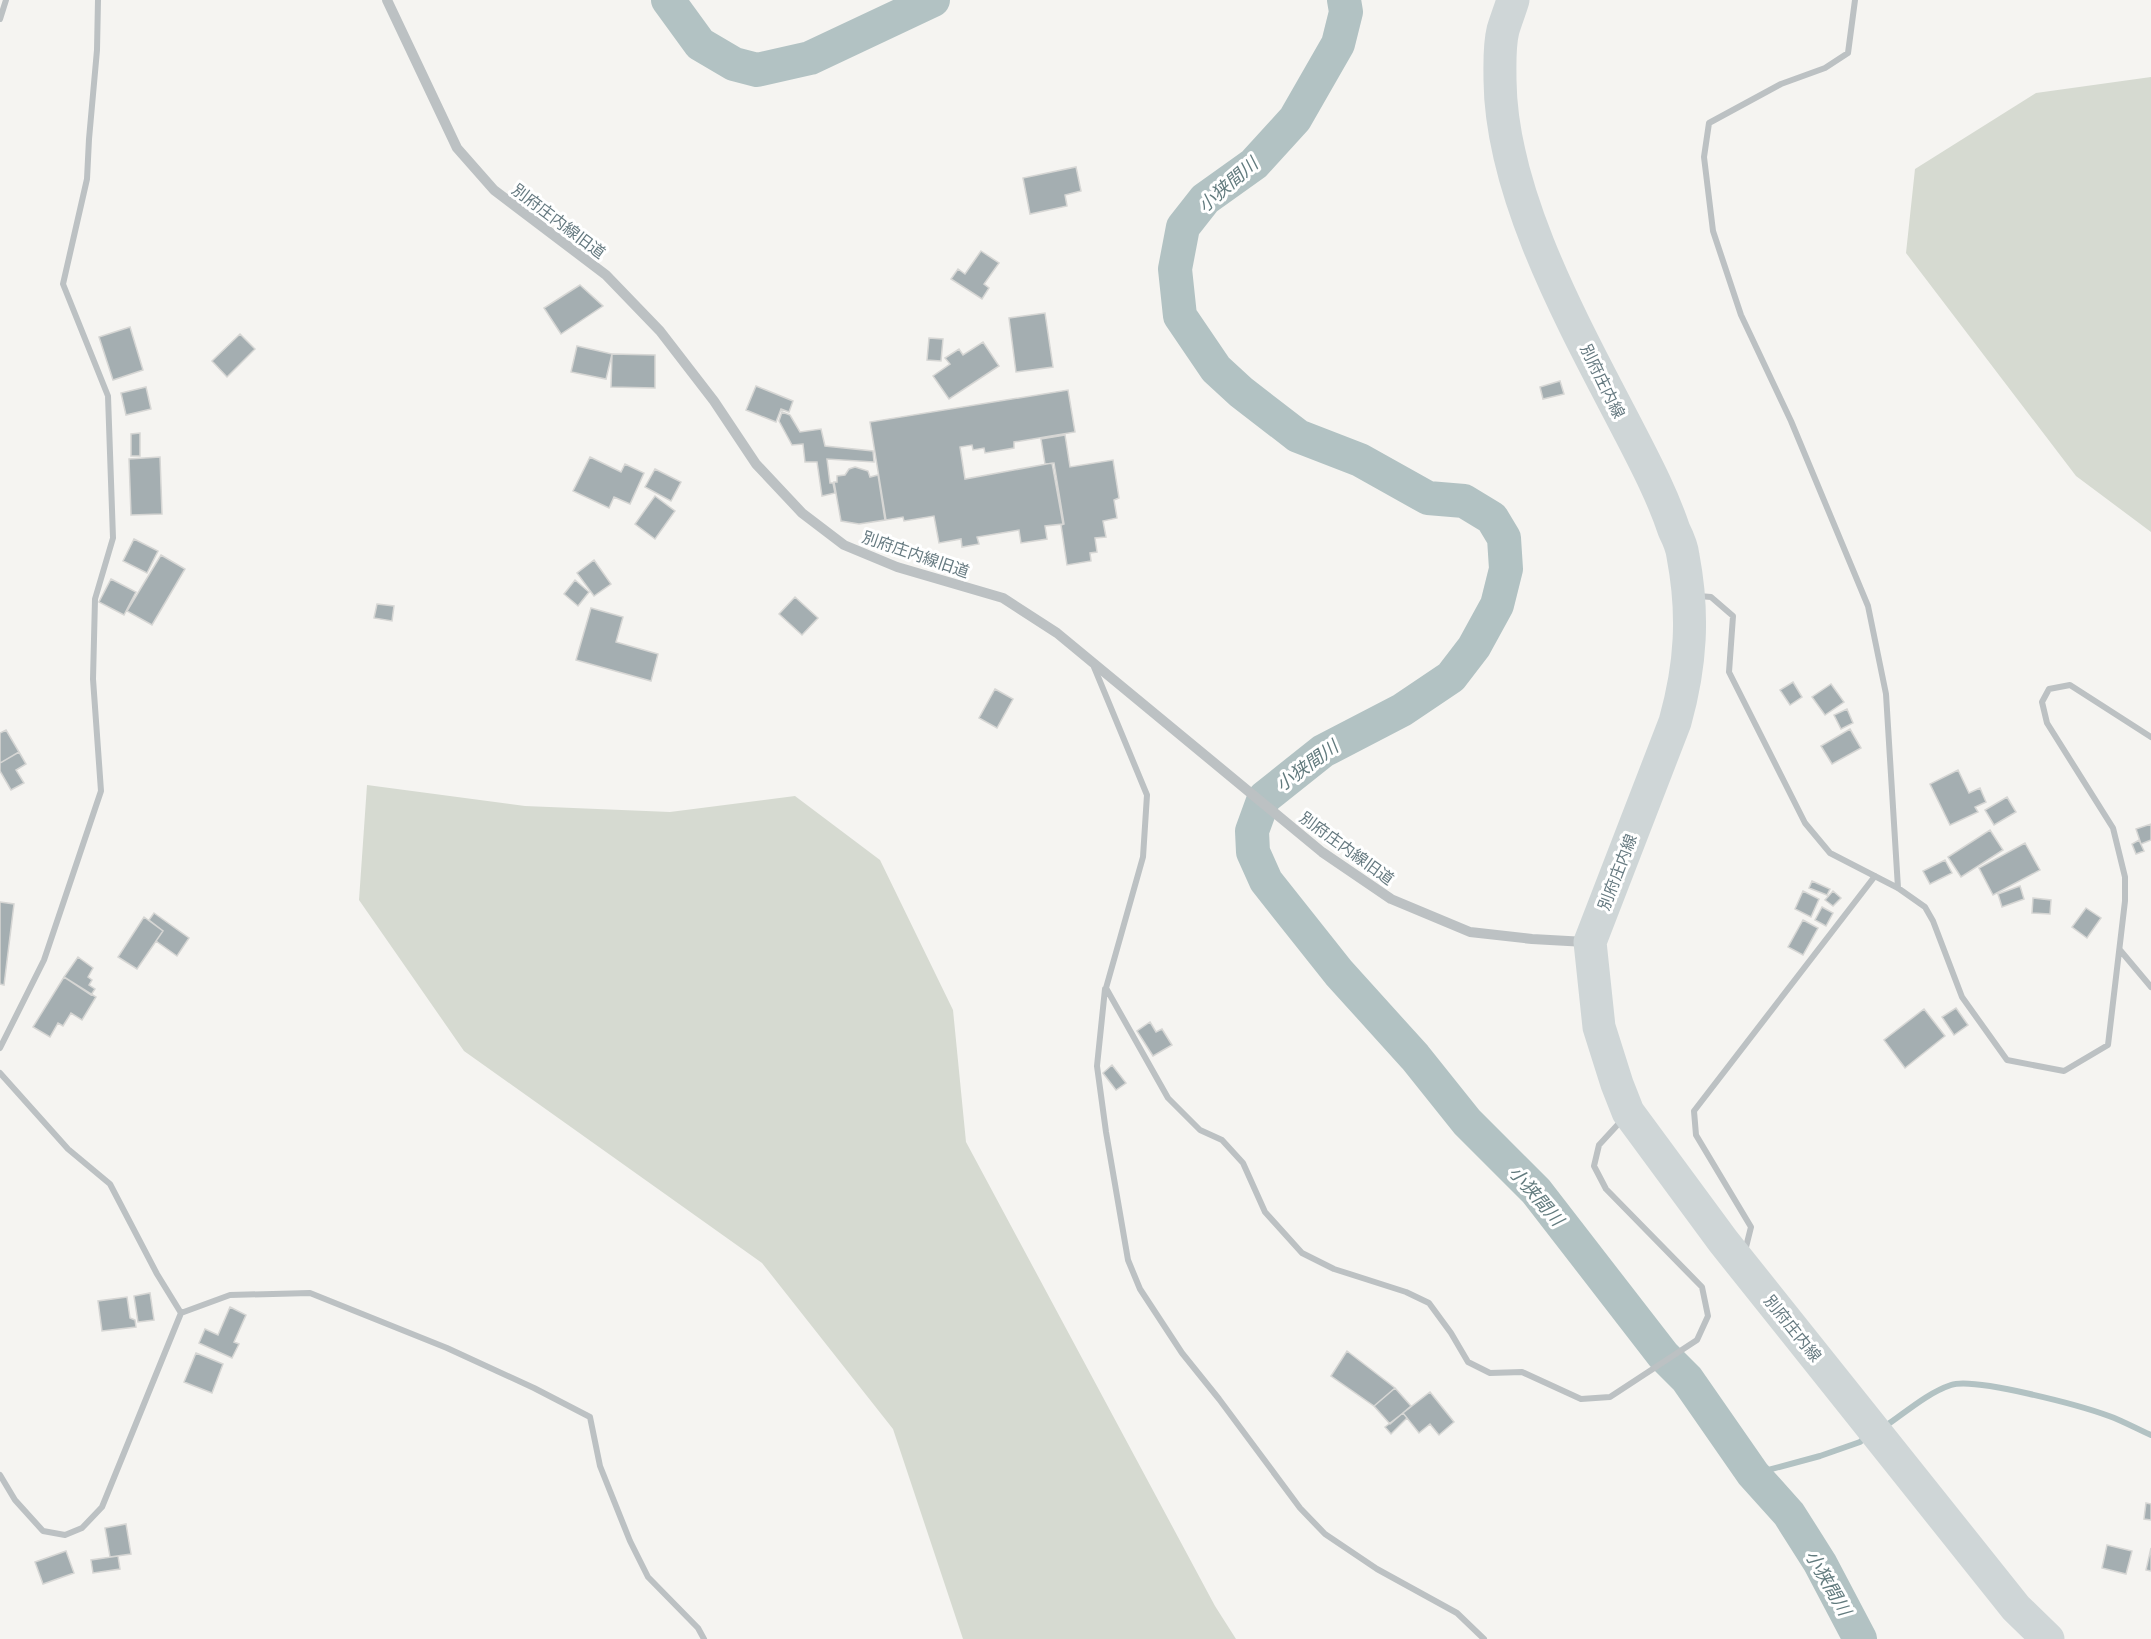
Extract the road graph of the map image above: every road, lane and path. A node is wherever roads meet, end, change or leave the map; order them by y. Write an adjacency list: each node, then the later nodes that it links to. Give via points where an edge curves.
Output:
1 (6, 0): 6 (street)
2 (98, 0): 16 (street, via 87,179 63,284 108,396 113,538 95,599 93,679 100,791 44,960)
3 (387, 0): 8 (street, 別府庄内線旧道, via 457,148 494,190 606,275 660,331 756,464 802,513 844,545 897,567 1003,598 1057,633)
4 (1513, 0): 7 (main road, 別府庄内線, via 1503,32 1500,65 1500,106 1509,157 1560,291 1664,501 1683,554)
5 (1855, 0): 11 (street, via 1848,53 1825,68 1781,84 1709,123 1704,157 1713,231 1740,315 1791,421 1868,606 1886,694)
6 (0, 19)
7 (1689, 594): 10 (street, via 1711,597 1733,616 1729,672 1805,823 1830,853); 12 (main road, 別府庄内線, via 1690,644 1675,722)
8 (1093, 663): 12 (street, 別府庄内線旧道, via 1322,852 1391,899 1470,932); 15 (street, via 1147,795 1143,857)
9 (2151, 737): 13 (street, via 2070,685 2049,689 2042,702 2047,723 2113,828 2125,877)
10 (1875, 876): 11 (street); 19 (street, via 1694,1111 1696,1135 1751,1227)
11 (1898, 888): 13 (street, via 1925,907 1962,997 2007,1060 2064,1071 2108,1045)
12 (1590, 942): 18 (main road, 別府庄内線, via 1599,1027)
13 (2120, 950): 14 (street)
14 (2151, 987)
15 (1106, 988): 18 (street, via 1168,1098 1200,1130 1222,1140 1243,1163 1265,1212 1302,1253 1429,1304 1468,1362 1490,1373 1521,1372 1581,1399 1610,1397 1697,1340 1708,1316 1702,1287 1606,1189 1594,1166 1599,1145); 23 (street, via 1097,1066 1128,1260 1140,1290 1182,1353 1300,1508 1325,1534 1377,1569 1457,1613)
16 (0, 1048)
17 (0, 1073): 20 (street, via 68,1149 110,1185)
18 (1628, 1112): 19 (main road, 別府庄内線)
19 (1742, 1264): 24 (main road, 別府庄内線, via 2001,1590)
20 (181, 1314): 21 (street, via 102,1507 82,1528 65,1535 43,1530 15,1500); 22 (street, via 230,1295 310,1293 447,1348 590,1417 600,1466 648,1577)
21 (0, 1475)
22 (704, 1639)
23 (1484, 1639)
24 (2048, 1639)

